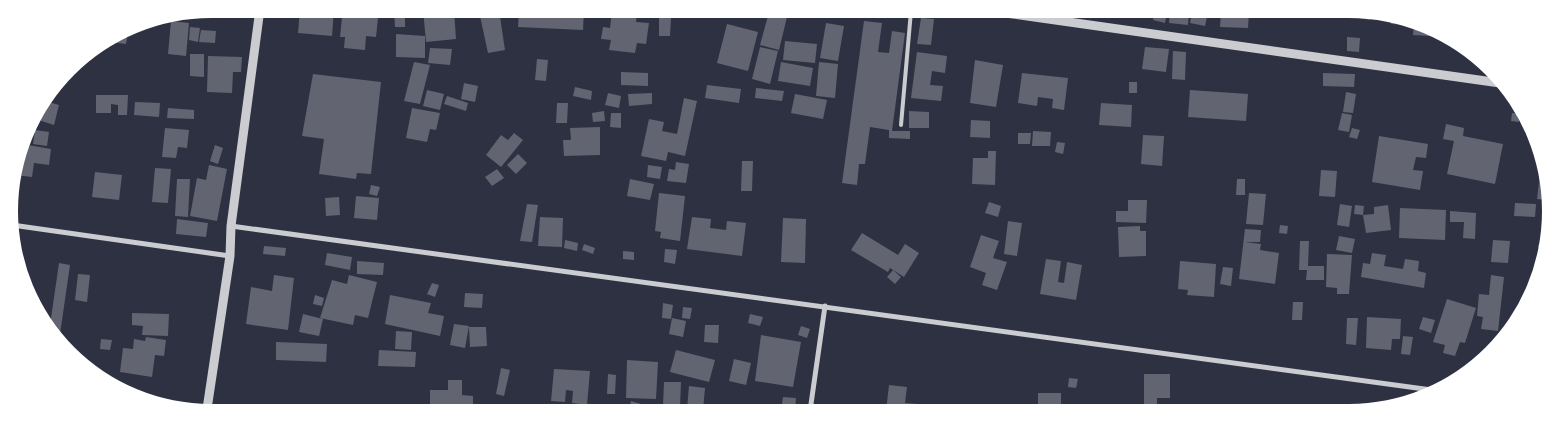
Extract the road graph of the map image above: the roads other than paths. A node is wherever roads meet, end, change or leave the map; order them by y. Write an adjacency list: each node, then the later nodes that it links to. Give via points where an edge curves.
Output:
1 (259, 17): 7 (street)
2 (910, 17): 5 (lane)
3 (1033, 17): 4 (street)
4 (1492, 82)
5 (901, 125)
6 (18, 225): 8 (street)
7 (231, 226): 8 (street); 9 (street)
8 (230, 256): 11 (street)
9 (825, 306): 10 (street); 12 (street)
10 (1425, 389)
11 (208, 404)
12 (811, 404)

